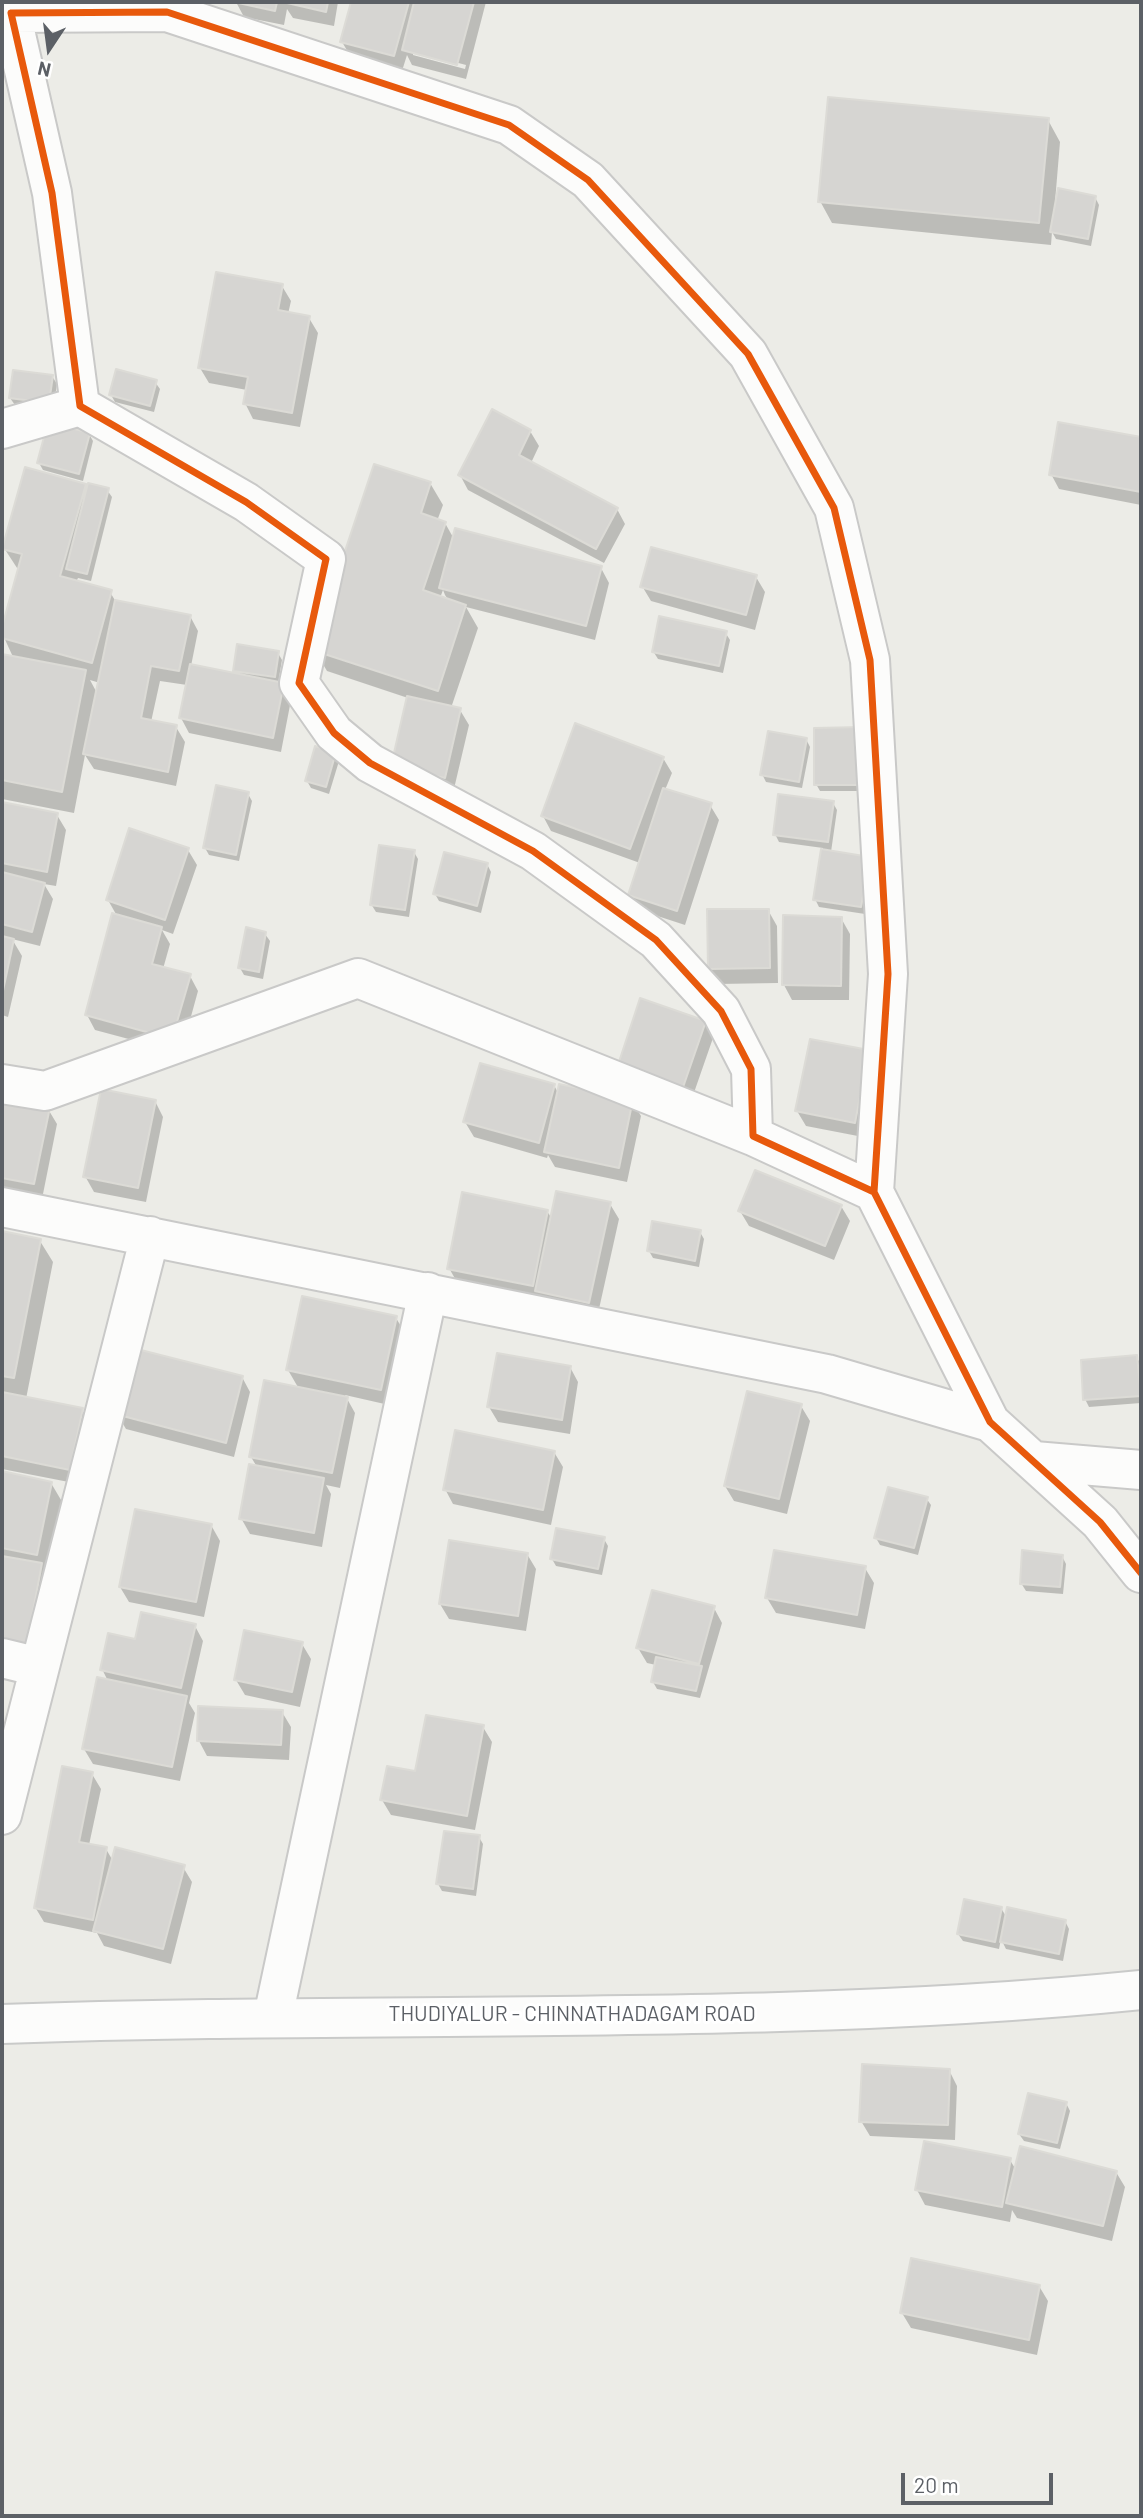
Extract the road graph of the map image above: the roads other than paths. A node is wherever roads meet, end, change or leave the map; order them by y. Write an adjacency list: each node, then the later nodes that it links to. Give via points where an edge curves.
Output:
1 (11, 7): 2 (street, via 52,193); 6 (street, via 167,12 509,125 588,180 748,354 834,508 870,660 888,974)
2 (80, 406): 3 (street); 5 (street, via 246,502 326,559 299,683 334,733 370,763 533,850 656,940 721,1011 751,1069)
3 (2, 429)
4 (2, 1084): 5 (street, via 45,1091 358,978)
5 (753, 1136): 6 (street)
6 (874, 1192): 10 (street)
7 (2, 1206): 8 (street)
8 (150, 1236): 9 (street); 15 (street)
9 (428, 1292): 10 (street, via 827,1374); 18 (street)
10 (990, 1422): 11 (street)
11 (1034, 1461): 12 (street); 13 (street, via 1100,1522)
12 (1141, 1470)
13 (1141, 1573)
14 (2, 1658): 15 (street)
15 (39, 1667): 16 (street)
16 (2, 1815)
17 (1141, 1990): 18 (street, THUDIYALUR - CHINNATHADAGAM ROAD, via 786,2013)
18 (273, 2017): 19 (street, THUDIYALUR - CHINNATHADAGAM ROAD)
19 (2, 2024)

